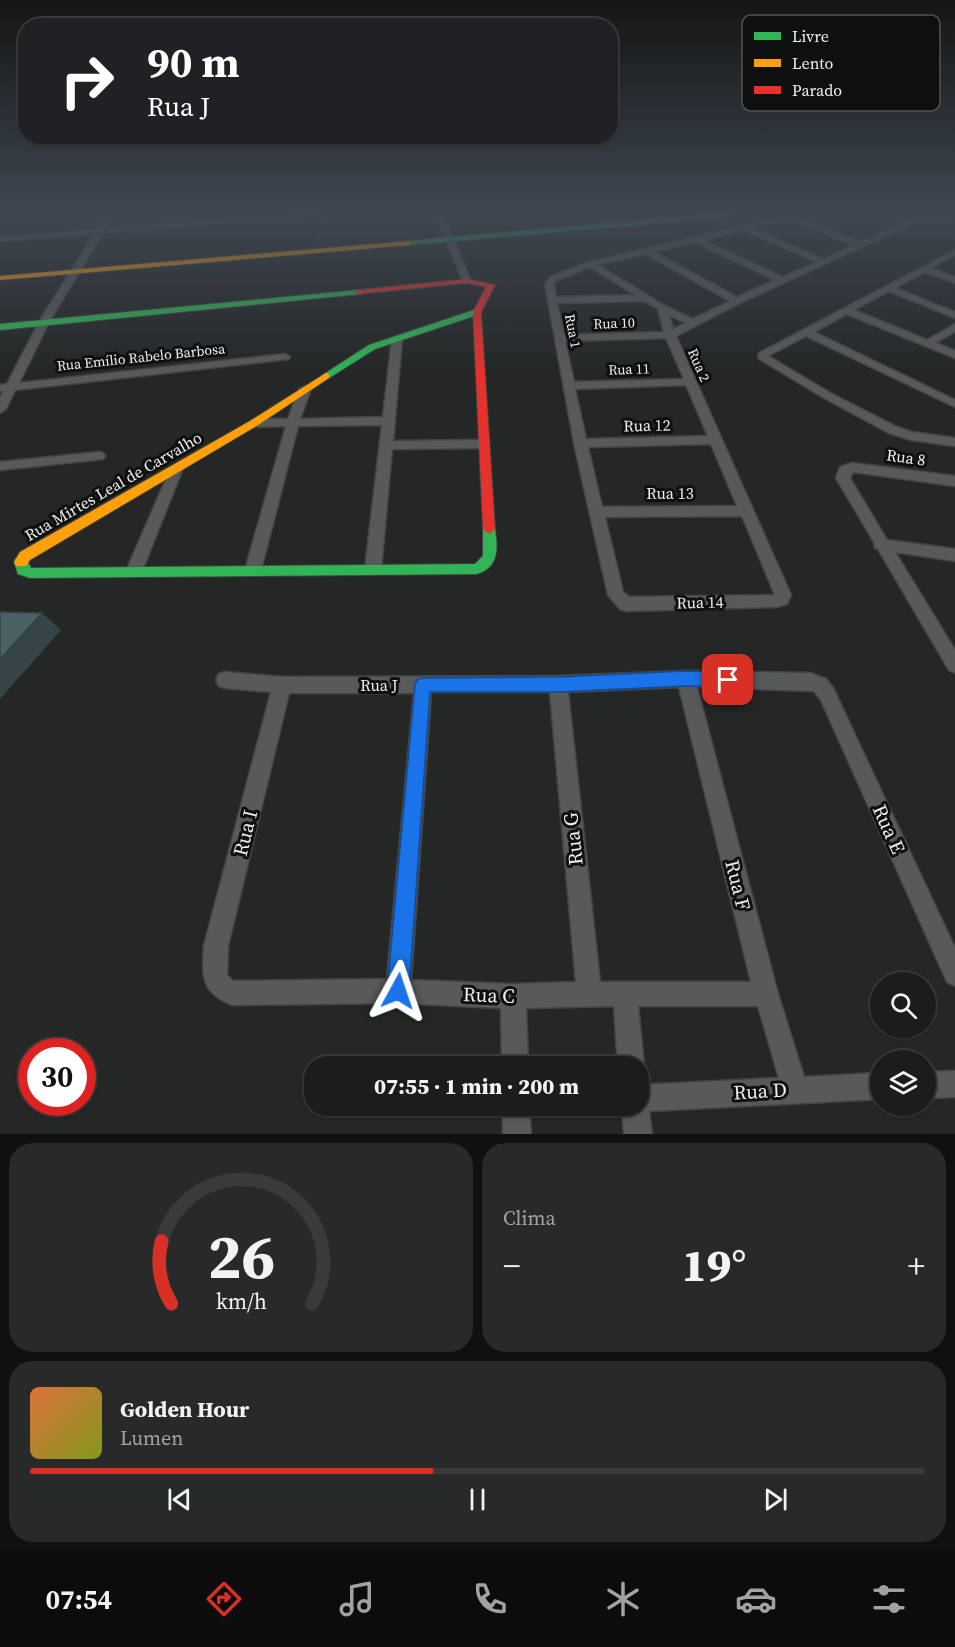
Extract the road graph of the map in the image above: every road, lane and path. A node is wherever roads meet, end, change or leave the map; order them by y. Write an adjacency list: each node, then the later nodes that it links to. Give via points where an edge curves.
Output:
1 (79, 265): 11 (street)
2 (155, 265): 11 (street)
3 (460, 265): 15 (street)
4 (589, 265): 18 (street, Rua 1, via 553,279 549,284)
5 (593, 265): 17 (street)
6 (672, 265): 19 (street)
7 (750, 265): 13 (street)
8 (816, 265): 13 (street, Rua 2)
9 (933, 265): 10 (street)
10 (926, 269): 14 (street); 16 (street)
11 (75, 272): 12 (street); 24 (street)
12 (0, 278)
13 (782, 280): 19 (street, Rua 2)
14 (955, 280)
15 (467, 281): 22 (street, via 491,285); 24 (street)
16 (891, 288): 21 (street); 23 (street)
17 (647, 298): 18 (street); 20 (street)
18 (552, 300): 30 (street, Rua 1)
19 (737, 300): 25 (street, Rua 2)
20 (662, 308): 25 (street); 29 (street)
21 (849, 310): 28 (street); 32 (street)
22 (477, 312): 31 (street, Rua Mirtes Leal de Carvalho); 47 (street, Rua Mirtes Leal de Carvalho)
23 (955, 315)
24 (44, 322): 26 (street); 37 (street)
25 (691, 322): 29 (street, Rua 2)
26 (0, 327)
27 (955, 327): 32 (street)
28 (808, 333): 39 (street); 45 (street, via 763,358 893,430)
29 (670, 335): 30 (street, Rua 10); 35 (street, Rua 2)
30 (560, 338): 36 (street, Rua 1)
31 (397, 339): 38 (street, Rua Mirtes Leal de Carvalho, via 372,347); 41 (street)
32 (929, 344): 33 (street)
33 (955, 355)
34 (285, 357): 37 (street, Rua Emílio Rabelo Barbosa)
35 (691, 382): 36 (street, Rua 11); 44 (street, Rua 2)
36 (568, 386): 46 (street, Rua 1)
37 (6, 387): 40 (street)
38 (305, 388): 42 (street); 43 (street, Rua Mirtes Leal de Carvalho)
39 (955, 404)
40 (0, 409)
41 (387, 421): 42 (street); 48 (street)
42 (293, 422): 43 (street); 58 (street)
43 (254, 423): 51 (street, Rua Mirtes Leal de Carvalho)
44 (716, 440): 46 (street, Rua 12); 53 (street, Rua 2)
45 (955, 442)
46 (580, 443): 54 (street, Rua 1)
47 (483, 444): 48 (street); 57 (street, Rua Mirtes Leal de Carvalho, via 491,556 487,564 477,569)
48 (385, 445): 57 (street)
49 (99, 456): 50 (street)
50 (0, 466)
51 (177, 468): 59 (street); 59 (street, Rua Mirtes Leal de Carvalho, via 25,556 20,564 30,573)
52 (955, 481): 55 (street, Rua 8, via 852,467 845,470 843,478)
53 (745, 511): 54 (street, Rua 13); 60 (street, Rua 2, via 783,595)
54 (596, 512): 61 (street, Rua 1)
55 (880, 544): 56 (street); 62 (street)
56 (955, 555)
57 (373, 569): 58 (street, Rua Mirtes Leal de Carvalho)
58 (253, 570): 59 (street, Rua Mirtes Leal de Carvalho)
59 (134, 571)
60 (781, 599): 61 (street, Rua 14, via 626,604)
61 (620, 600)
62 (950, 647): 63 (street)
63 (955, 665)
64 (686, 679): 66 (street, Rua J); 69 (street, Rua J, via 810,681); 74 (street, Rua F)
65 (225, 680): 67 (street, Rua J)
66 (558, 684): 68 (street, Rua J); 73 (street, Rua G)
67 (282, 685): 68 (street, Rua J); 71 (street, Rua I, via 216,946)
68 (423, 685): 72 (street)
69 (820, 685): 70 (street, Rua E)
70 (955, 974)
71 (217, 982): 72 (street, Rua C, via 232,993)
72 (398, 991): 76 (street, Rua C)
73 (589, 994): 75 (street, Rua C); 76 (street, Rua C)
74 (766, 994): 75 (street, Rua C); 82 (street, Rua F)
75 (625, 995): 78 (street)
76 (513, 996): 77 (street)
77 (515, 1056)
78 (630, 1056)
79 (955, 1084): 80 (street)
80 (936, 1085)
81 (870, 1086): 82 (street, Rua D)
82 (795, 1089): 83 (street, Rua D)
83 (649, 1097)
84 (517, 1116): 86 (street)
85 (635, 1116): 87 (street)
86 (518, 1134)
87 (638, 1134)

